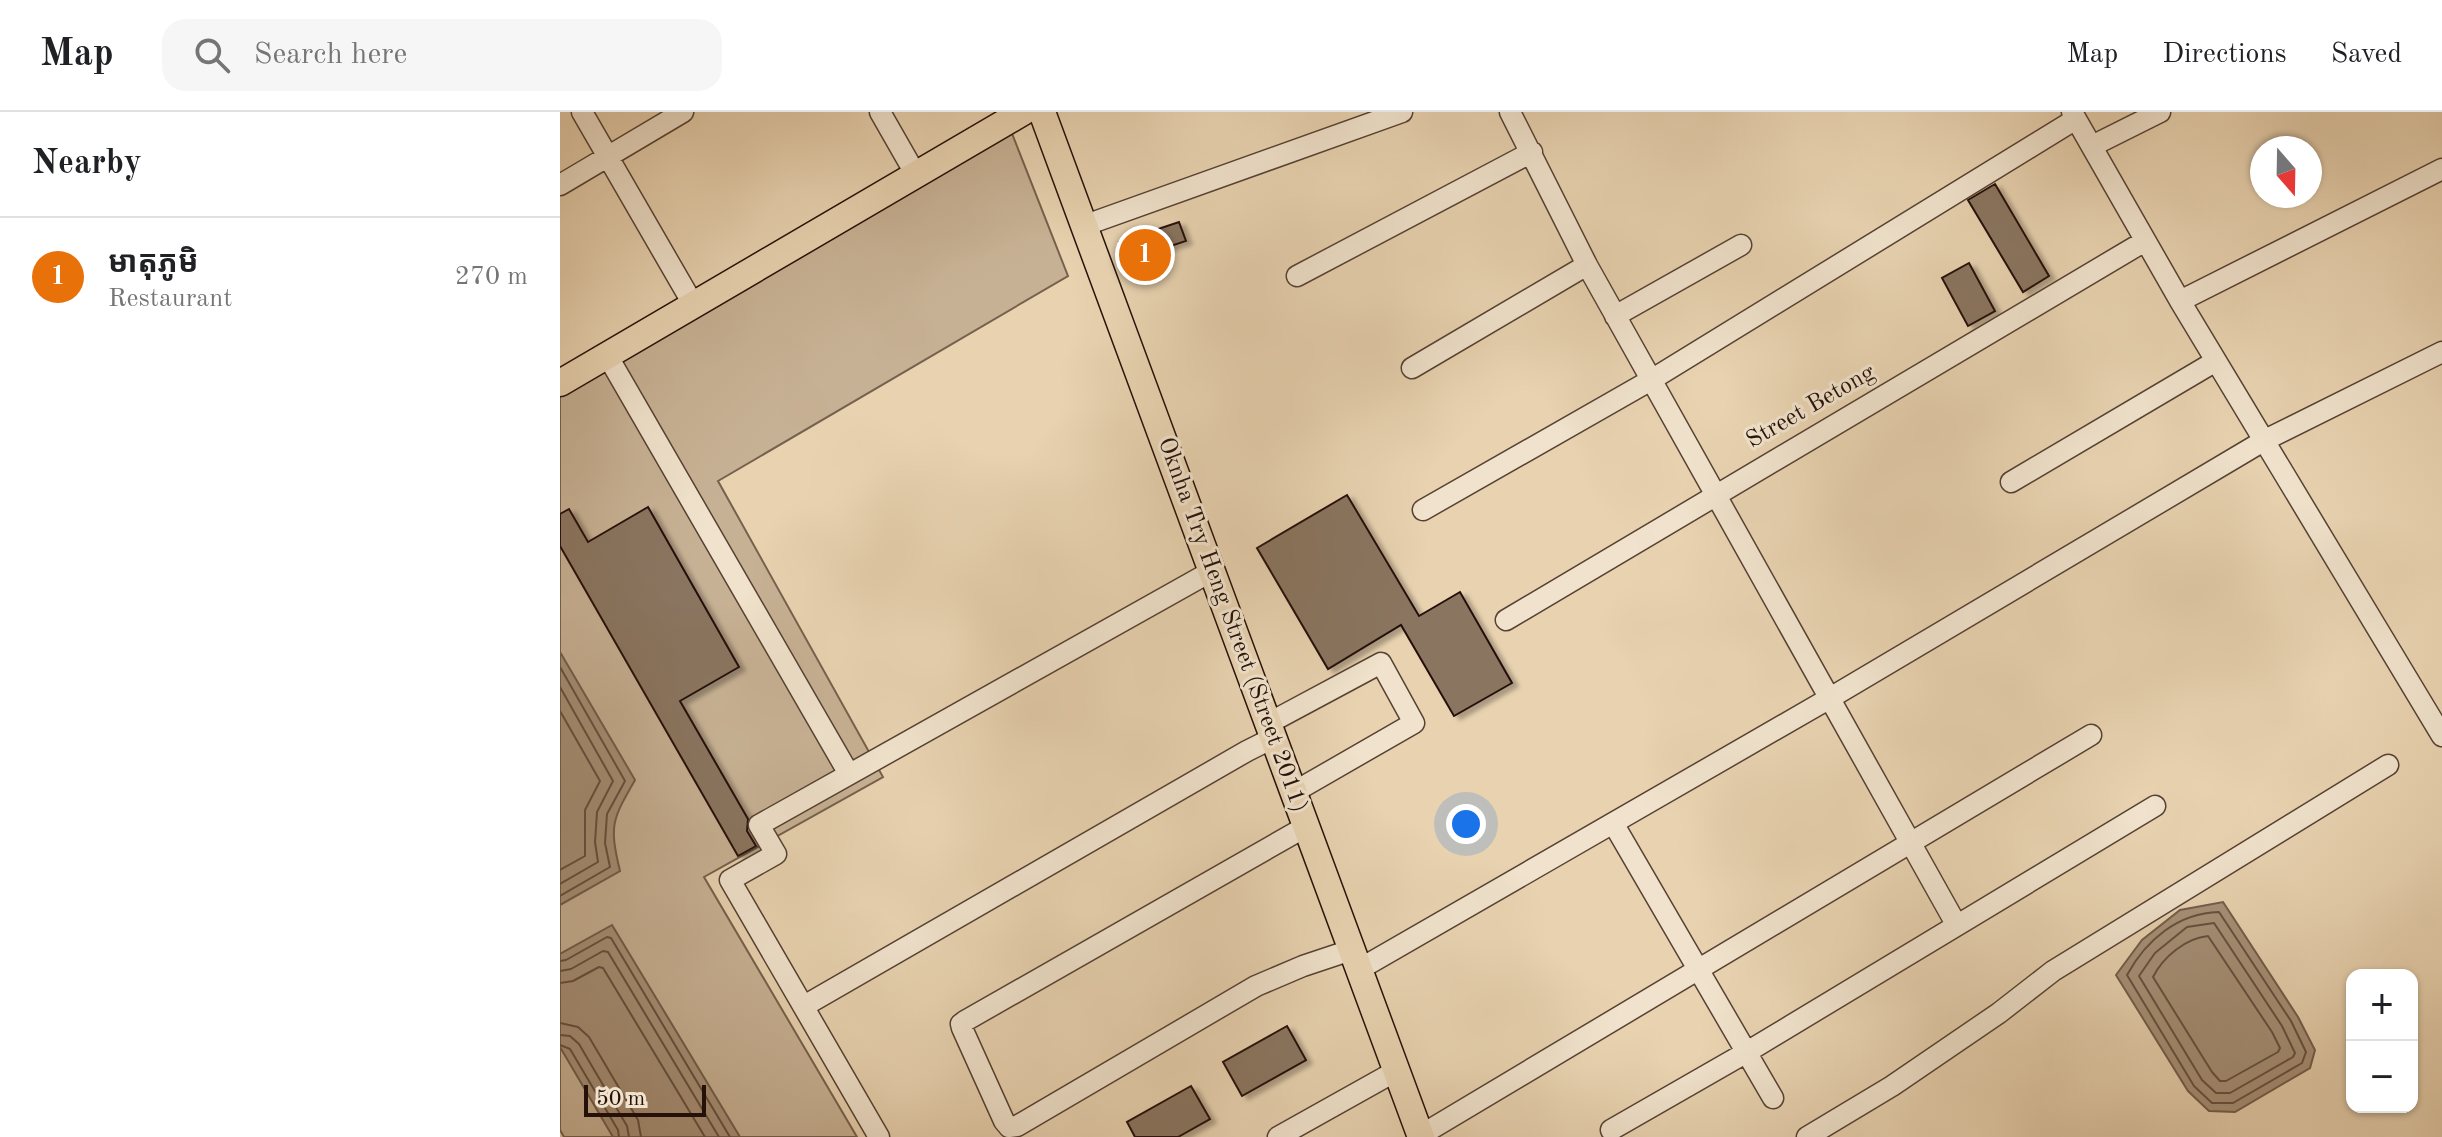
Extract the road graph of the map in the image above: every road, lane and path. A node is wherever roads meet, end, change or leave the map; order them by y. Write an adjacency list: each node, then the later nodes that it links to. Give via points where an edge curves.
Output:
1 (582, 112): 12 (street)
2 (683, 112): 12 (street)
3 (880, 112): 14 (street)
4 (1023, 112): 14 (main road)
5 (1042, 112): 16 (main road, Oknha Try Heng Street (Street 2011))
6 (1402, 112): 16 (street)
7 (1510, 112): 11 (street)
8 (2160, 112): 10 (street)
9 (2074, 116): 10 (street); 28 (street)
10 (2092, 146): 17 (street)
11 (1532, 152): 19 (street); 20 (street)
12 (606, 156): 15 (street); 22 (street)
13 (2442, 169): 21 (street)
14 (916, 175): 22 (main road)
15 (560, 185)
16 (1083, 226): 34 (main road, Oknha Try Heng Street (Street 2011))
17 (2145, 241): 21 (street); 32 (street, Street Betong)
18 (1741, 245): 23 (street)
19 (1587, 265): 23 (street); 27 (street)
20 (1297, 276)
21 (2180, 301): 26 (street)
22 (693, 304): 25 (main road)
23 (1615, 316): 28 (street)
24 (2442, 352): 30 (street)
25 (607, 355): 29 (main road); 42 (street)
26 (2216, 361): 30 (street); 31 (street)
27 (1412, 368)
28 (1651, 380): 32 (street); 33 (street)
29 (560, 383)
30 (2265, 440): 36 (street); 37 (street)
31 (2011, 482)
32 (1715, 494): 35 (street, Street Betong); 36 (street)
33 (1423, 510)
34 (1212, 571): 38 (main road, Oknha Try Heng Street (Street 2011)); 42 (street)
35 (1506, 620)
36 (1830, 698): 45 (street); 47 (street)
37 (2434, 706): 39 (street)
38 (1272, 730): 43 (main road, Oknha Try Heng Street (Street 2011)); 43 (street, via 1299,707 1381,663 1414,723); 51 (street, via 1247,751)
39 (2441, 732)
40 (2091, 735): 47 (street)
41 (2388, 765): 59 (street, via 2053,971 1892,1086)
42 (849, 774): 51 (street, via 759,825 776,854 730,880)
43 (1294, 792): 46 (main road, Oknha Try Heng Street (Street 2011))
44 (2155, 806): 48 (street)
45 (1613, 823): 49 (street); 50 (street)
46 (1307, 826): 49 (main road, Oknha Try Heng Street (Street 2011)); 49 (street, via 965,1021 962,1028 1004,1121 1017,1126 1256,986 1303,966)
47 (1911, 843): 48 (street); 50 (street)
48 (1956, 924): 52 (street)
49 (1355, 960): 53 (main road, Oknha Try Heng Street (Street 2011))
50 (1699, 968): 52 (street); 56 (street)
51 (804, 1006): 57 (street)
52 (1747, 1052): 54 (street); 55 (street)
53 (1396, 1071): 56 (main road, Oknha Try Heng Street (Street 2011)); 58 (street)
54 (1773, 1098)
55 (1611, 1130)
56 (1421, 1136)
57 (879, 1137)
58 (1278, 1137)
59 (1807, 1137)

